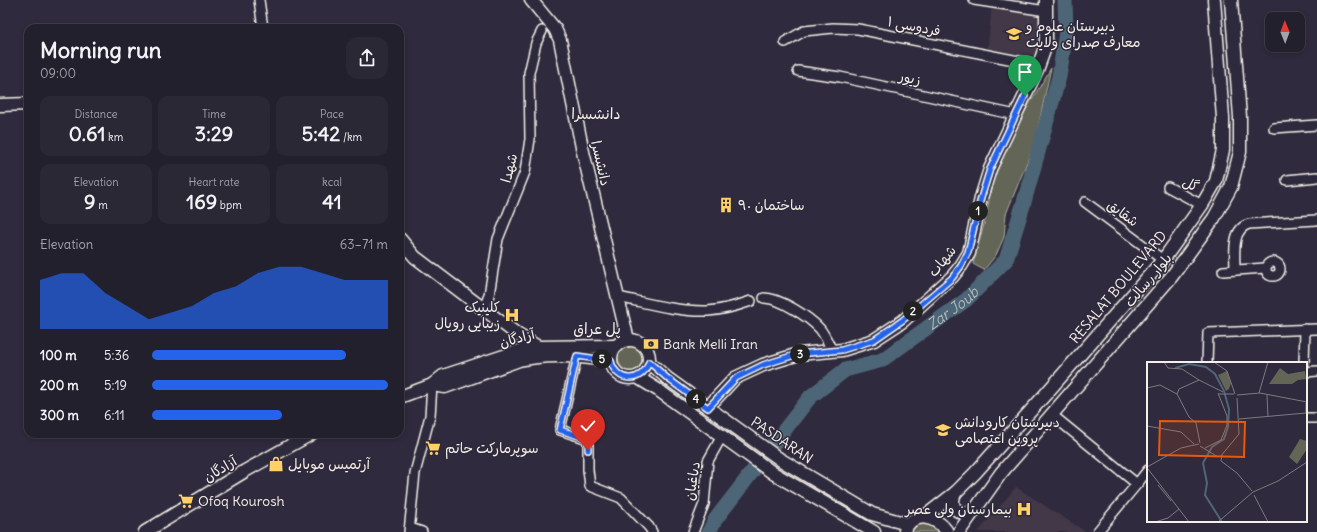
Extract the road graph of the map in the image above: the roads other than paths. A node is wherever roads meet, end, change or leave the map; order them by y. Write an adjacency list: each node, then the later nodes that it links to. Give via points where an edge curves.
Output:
1 (259, 0): 7 (street)
2 (531, 0): 28 (main road, دانشسرا, via 555,29 560,40 583,152)
3 (974, 0): 6 (street)
4 (1214, 0): 21 (main road, RESALAT BOULEVARD, via 1223,150 1216,181)
5 (1231, 0): 51 (main road, بلوار رسالت, via 1240,117 1240,152 1232,187 1214,218 1172,276)
6 (1046, 6): 10 (main road, شهاب, via 1046,45)
7 (262, 24)
8 (542, 31): 31 (street, شهدا, via 536,43 529,73 530,139 525,172 498,239 489,295)
9 (785, 42): 10 (street, فردوسی ۱, via 804,31 858,29)
10 (1039, 65): 14 (main road, شهاب)
11 (798, 71): 14 (street, زیور, via 840,77)
12 (24, 104): 13 (main road)
13 (0, 106)
14 (1016, 115): 39 (main road, شهاب, via 990,169 968,252 952,278 903,320 874,340)
15 (1317, 125): 16 (street)
16 (1274, 128)
17 (1317, 177): 18 (street)
18 (1287, 180)
19 (1168, 187): 21 (street, گل)
20 (1085, 202): 24 (street, شقایق)
21 (1202, 205): 24 (main road, RESALAT BOULEVARD)
22 (1317, 220): 26 (street, via 1249,224 1243,227 1236,237)
23 (404, 244): 31 (main road, via 414,257)
24 (1163, 260): 57 (main road, RESALAT BOULEVARD, via 975,473)
25 (1265, 268): 26 (street)
26 (1235, 270): 27 (street)
27 (1224, 271)
28 (618, 297): 30 (street, via 674,308 708,311 730,308); 35 (main road, دانشسرا)
29 (764, 298): 39 (street, via 781,302 820,329)
30 (751, 301)
31 (484, 309): 34 (main road)
32 (1305, 329): 33 (street); 43 (street, via 1208,333); 44 (street)
33 (1317, 329)
34 (518, 335): 37 (main road); 38 (main road, via 524,344)
35 (628, 340): 36 (main road); 42 (main road, via 643,344 648,352)
36 (615, 346): 37 (main road, آزادگان); 41 (main road)
37 (538, 347): 38 (main road, آزادگان)
38 (522, 350): 48 (main road, آزادگان, via 443,376)
39 (832, 351): 50 (main road, شهاب, via 798,354 763,365 736,378)
40 (577, 356): 41 (main road, آزادگان); 48 (main road, آزادگان, via 530,357 444,387); 64 (street, via 560,430 588,439 590,486 621,498)
41 (611, 361): 47 (main road, via 618,374 627,378)
42 (649, 362): 47 (main road, via 645,372); 50 (main road, PASDARAN)
43 (1207, 362)
44 (1304, 362)
45 (1317, 371): 46 (street)
46 (1307, 372)
47 (637, 377): 52 (main road)
48 (432, 385): 49 (main road, آزادگان); 61 (street, via 430,416 415,473)
49 (404, 396)
50 (708, 408): 60 (main road, PASDARAN, via 781,460 872,514)
51 (1051, 414): 55 (main road, بلوار رسالت); 56 (street)
52 (722, 436): 65 (street, دباغیان, via 708,461 704,504); 66 (main road, via 773,473)
53 (305, 438): 62 (main road, آزادگان)
54 (1147, 471): 56 (street)
55 (1001, 473): 58 (main road, بلوار رسالت); 69 (main road, via 997,490)
56 (1137, 484): 70 (street)
57 (954, 492): 58 (main road, via 952,499 954,507 959,512 966,514); 59 (main road, RESALAT BOULEVARD)
58 (974, 511): 68 (main road, بلوار رسالت)
59 (924, 517): 60 (main road, RESALAT BOULEVARD, via 912,520); 67 (main road, via 938,522)
60 (906, 528)
61 (409, 530): 63 (street)
62 (145, 532)
63 (422, 532)
64 (652, 532)
65 (693, 532)
66 (874, 532)
67 (947, 532)
68 (959, 532)
69 (968, 532)
70 (1097, 532)

